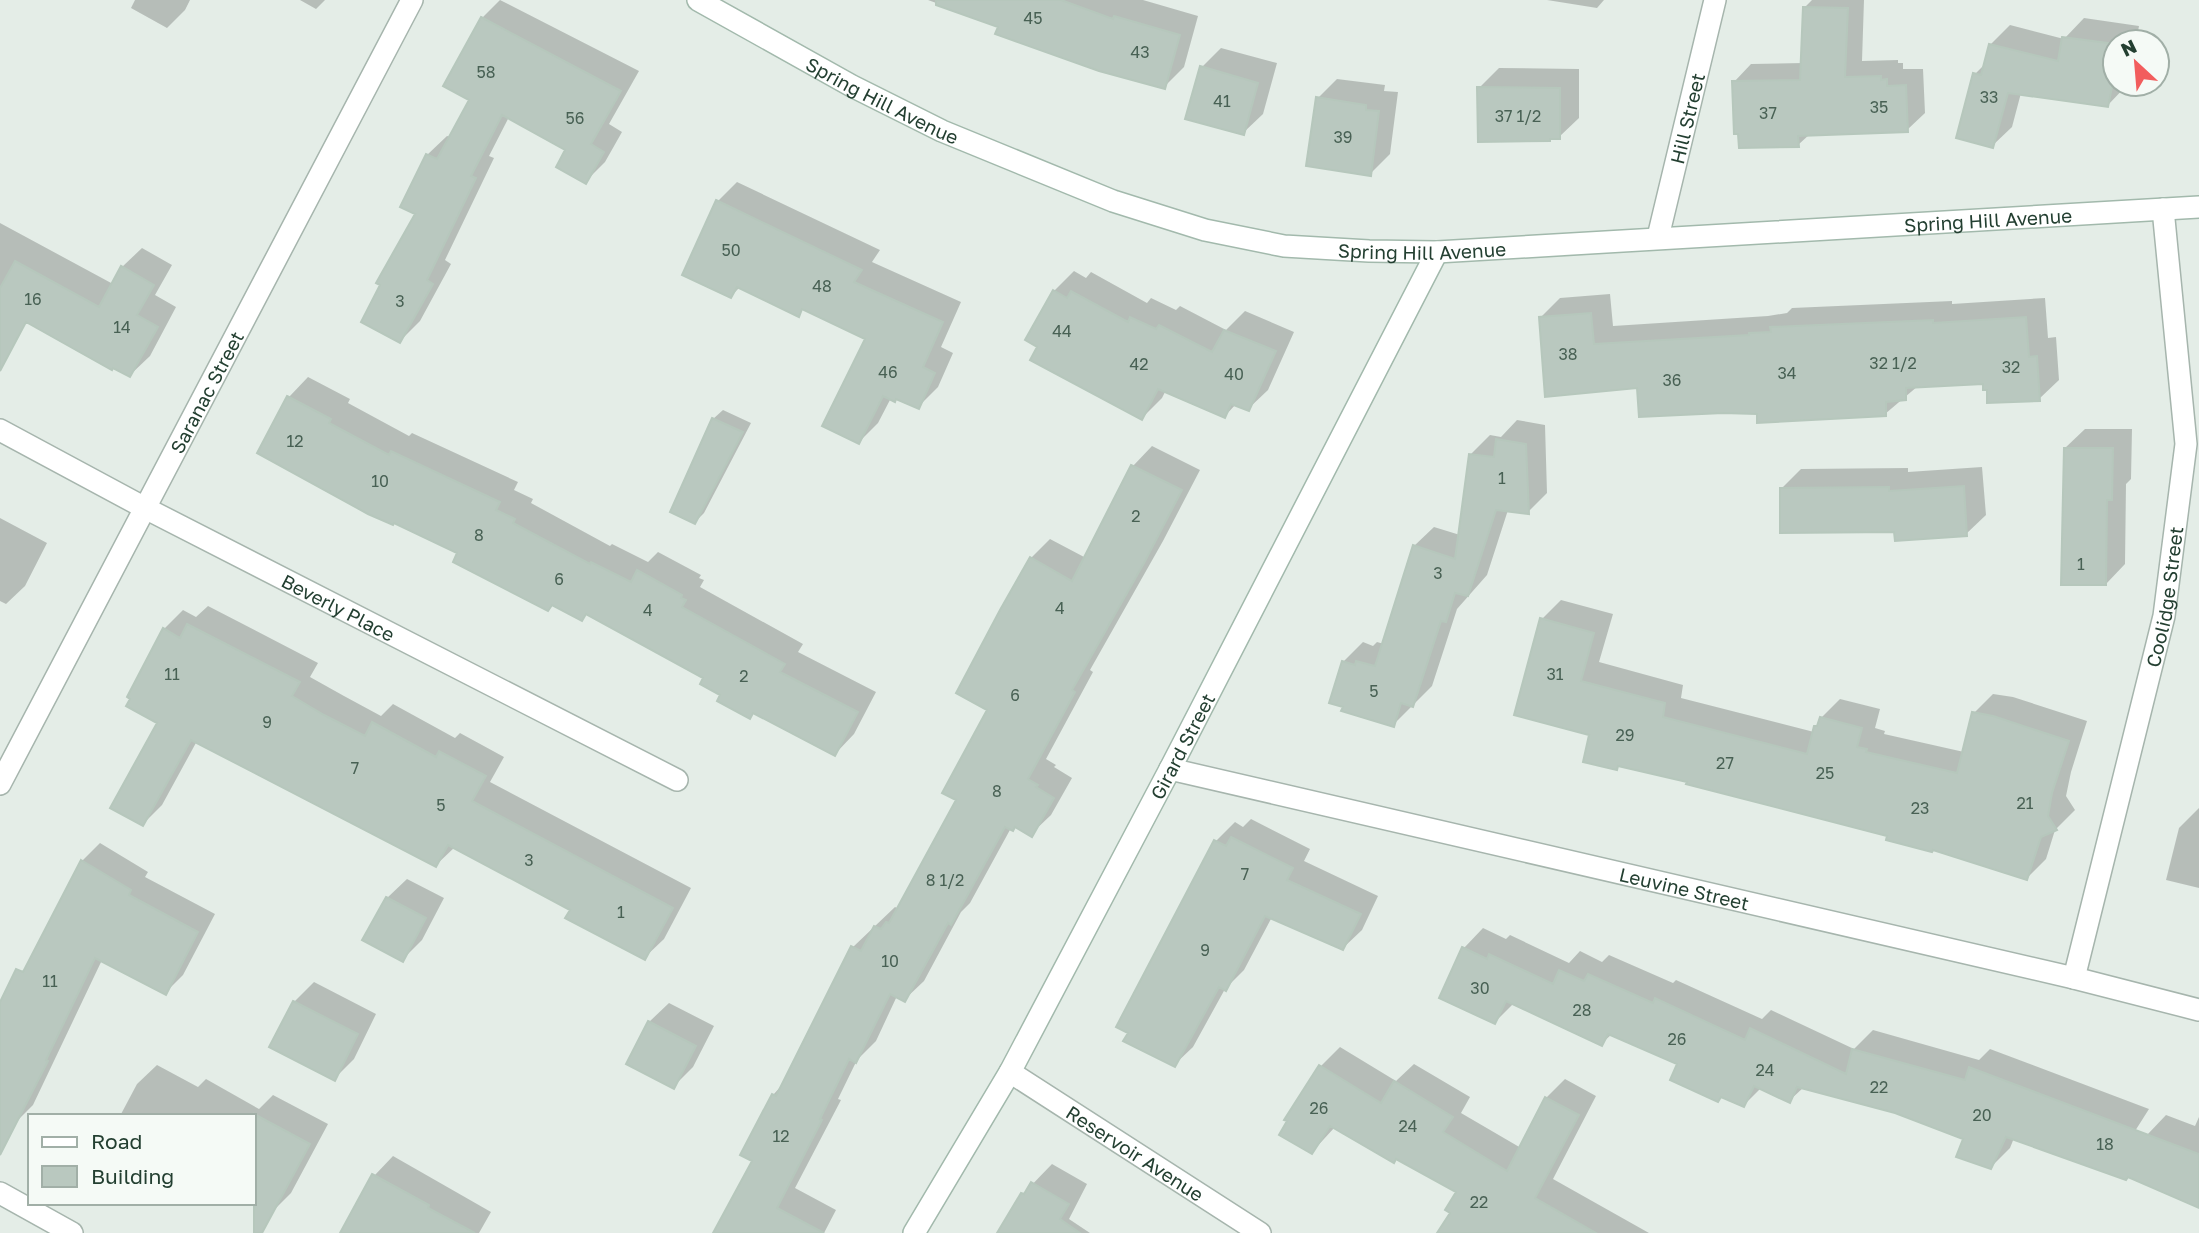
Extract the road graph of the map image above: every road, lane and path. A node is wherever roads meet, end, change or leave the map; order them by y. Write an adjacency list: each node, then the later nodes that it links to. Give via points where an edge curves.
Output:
1 (412, 0): 9 (street, Saranac Street)
2 (698, 0): 7 (street, Spring Hill Avenue, via 942,131 1113,201 1205,230 1284,246)
3 (1714, 0): 6 (street, Hill Street)
4 (2199, 207): 5 (street, Spring Hill Avenue)
5 (2163, 209): 6 (street, Spring Hill Avenue); 13 (street, Coolidge Street, via 2186,444 2164,616)
6 (1658, 237): 7 (street, Spring Hill Avenue)
7 (1437, 252): 10 (street, Girard Street)
8 (0, 430): 9 (street, Beverly Place)
9 (145, 508): 11 (street, Beverly Place); 12 (street, Saranac Street)
10 (1170, 769): 13 (street, Leuvine Street); 15 (street, Girard Street)
11 (677, 780)
12 (0, 784)
13 (2074, 978): 14 (street, Leuvine Street)
14 (2199, 1010)
15 (1010, 1072): 18 (street, Girard Street); 19 (street, Reservoir Avenue)
16 (0, 1193): 17 (street)
17 (72, 1233)
18 (914, 1233)
19 (1260, 1233)

